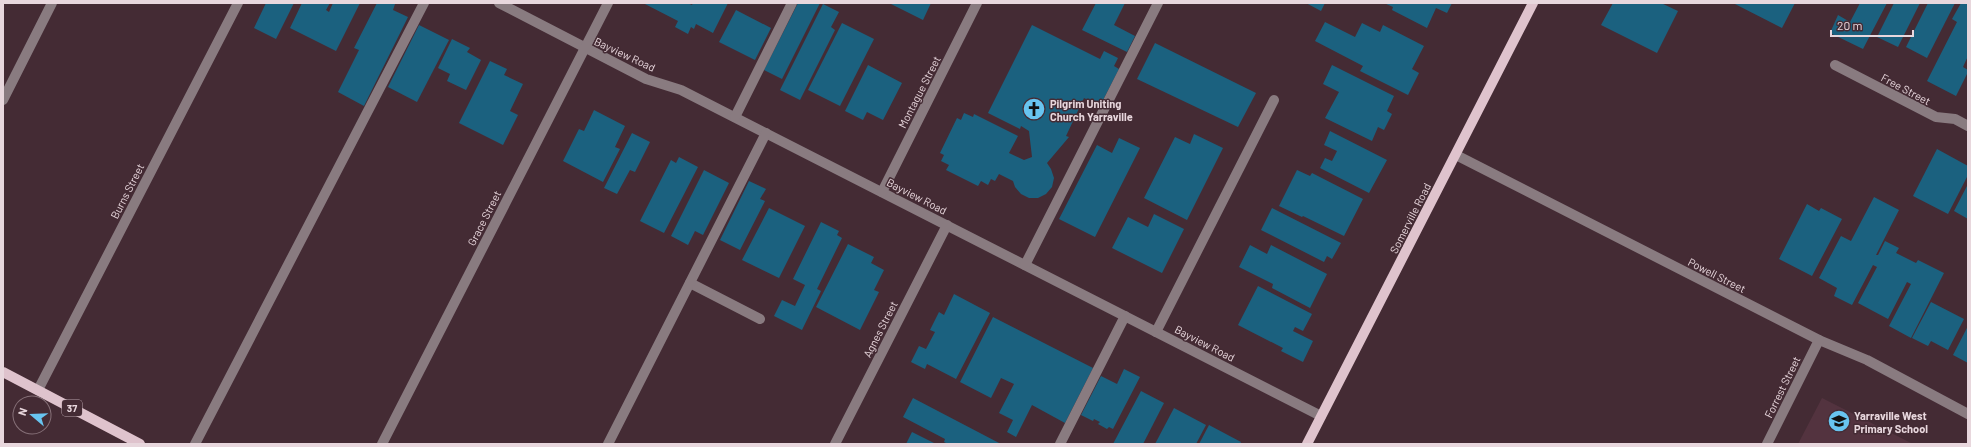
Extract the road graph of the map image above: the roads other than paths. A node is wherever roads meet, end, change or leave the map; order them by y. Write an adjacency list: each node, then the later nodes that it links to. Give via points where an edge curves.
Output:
1 (52, 3): 12 (street)
2 (238, 3): 27 (street, Burns Street)
3 (424, 3): 31 (street)
4 (499, 3): 10 (street, Bayview Road)
5 (608, 3): 10 (street, Grace Street)
6 (792, 3): 14 (street)
7 (978, 3): 18 (street, Montague Street)
8 (1158, 3): 20 (street)
9 (1533, 3): 17 (main road, Somerville Road)
10 (585, 48): 14 (street, Bayview Road, via 646,79 681,90); 32 (street, Grace Street)
11 (1835, 65): 15 (street, Free Street, via 1936,118 1955,119)
12 (3, 100)
13 (1274, 100): 24 (street)
14 (735, 117): 16 (street, Bayview Road)
15 (1968, 126)
16 (766, 133): 18 (street, Bayview Road); 21 (street)
17 (1456, 155): 25 (street, Powell Street); 29 (main road, Somerville Road)
18 (882, 192): 19 (street, Bayview Road)
19 (947, 225): 20 (street, Bayview Road); 34 (street, Agnes Street)
20 (1025, 265): 22 (street, Bayview Road)
21 (690, 284): 23 (street); 33 (street)
22 (1125, 316): 24 (street, Bayview Road); 35 (street)
23 (760, 319)
24 (1156, 332): 29 (street, Bayview Road)
25 (1819, 340): 28 (street, Powell Street, via 1867,360); 37 (street, Forrest Street)
26 (3, 372): 27 (main road, 37)
27 (38, 390): 30 (main road, 37)
28 (1968, 414)
29 (1322, 416): 36 (main road, Somerville Road)
30 (140, 444)
31 (196, 444)
32 (382, 444)
33 (608, 444)
34 (836, 444)
35 (1060, 444)
36 (1307, 444)
37 (1767, 444)

